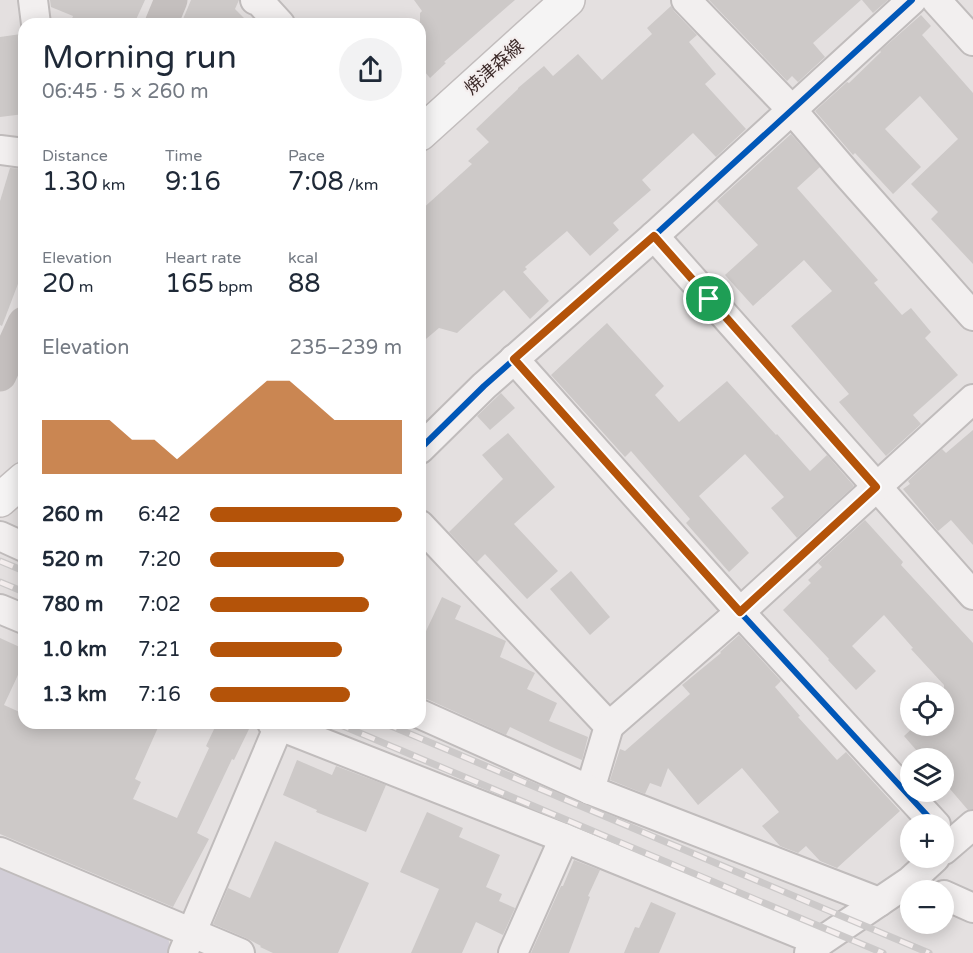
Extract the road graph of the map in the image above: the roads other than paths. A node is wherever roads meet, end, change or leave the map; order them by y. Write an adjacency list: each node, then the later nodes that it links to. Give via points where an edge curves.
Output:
1 (33, 0): 8 (street)
2 (171, 0): 9 (street)
3 (568, 0): 13 (main road, 焼津森線)
4 (686, 0): 12 (street)
5 (912, 0): 12 (street)
6 (936, 0): 11 (street)
7 (259, 1): 10 (street)
8 (35, 18)
9 (164, 18)
10 (275, 18)
11 (973, 41)
12 (792, 110): 16 (street); 17 (street)
13 (426, 129)
14 (0, 150): 15 (street)
15 (18, 152)
16 (654, 236): 19 (street); 24 (street)
17 (973, 316)
18 (18, 336): 20 (street)
19 (514, 359): 22 (street); 31 (street)
20 (0, 375)
21 (973, 399): 24 (street)
22 (426, 443)
23 (18, 484): 25 (main road)
24 (876, 487): 29 (street); 31 (street)
25 (0, 500)
26 (426, 531): 34 (street)
27 (0, 536): 28 (street)
28 (18, 544)
29 (973, 595)
30 (0, 609): 32 (street)
31 (740, 612): 34 (street); 38 (street)
32 (18, 616)
33 (426, 717): 37 (street)
34 (609, 726): 37 (street)
35 (275, 729): 45 (street)
36 (290, 729): 39 (street)
37 (590, 790): 43 (street)
38 (924, 814)
39 (564, 838): 46 (street); 48 (street)
40 (0, 852): 45 (street)
41 (900, 894): 43 (street)
42 (954, 899): 44 (street)
43 (879, 902): 46 (street)
44 (973, 908)
45 (187, 943): 47 (street)
46 (814, 947)
47 (240, 953)
48 (513, 953)

